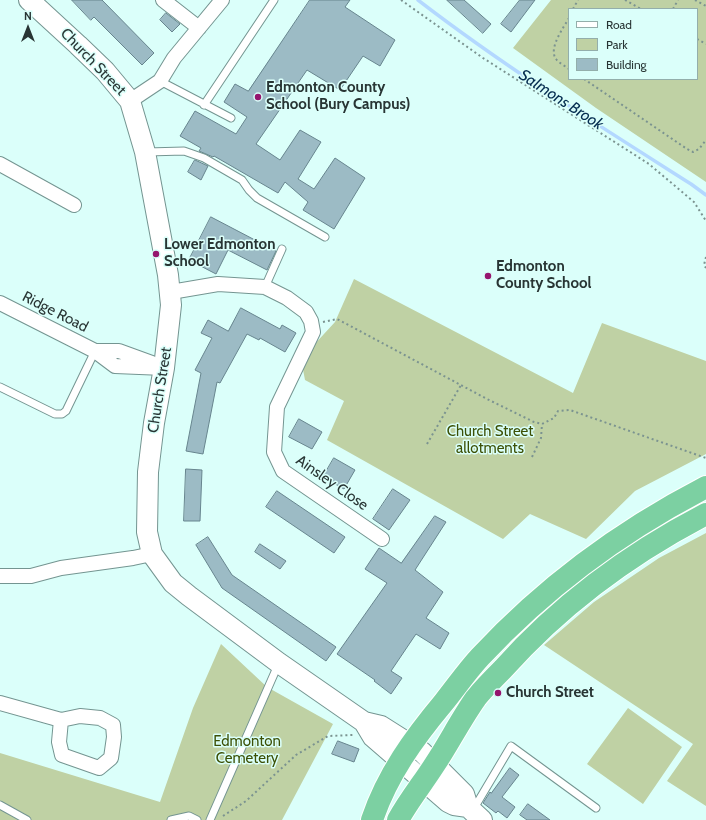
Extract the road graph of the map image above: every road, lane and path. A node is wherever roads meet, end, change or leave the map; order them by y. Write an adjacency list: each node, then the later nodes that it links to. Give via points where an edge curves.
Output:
1 (29, 0): 15 (main road, Church Street, via 105,71)
2 (163, 0): 11 (street)
3 (222, 0): 11 (street)
4 (274, 0): 16 (lane)
5 (401, 0): 22 (path, via 482,58 649,164 694,202)
6 (624, 0): 9 (path)
7 (695, 0): 8 (path)
8 (706, 6)
9 (639, 8)
10 (568, 20): 12 (path, via 554,47 554,54 556,60)
11 (199, 28): 14 (street, via 174,58)
12 (568, 68)
13 (585, 80): 18 (path, via 692,152 699,150)
14 (160, 81): 15 (street); 16 (lane)
15 (130, 101): 19 (main road, Church Street)
16 (204, 105): 17 (lane)
17 (231, 118)
18 (706, 140)
19 (145, 152): 23 (lane, via 184,151 204,158 242,180 257,198); 28 (main road, Church Street)
20 (0, 164): 21 (street)
21 (74, 204)
22 (706, 221)
23 (325, 237)
24 (282, 249): 27 (lane)
25 (706, 257): 26 (path)
26 (706, 268)
27 (265, 287): 28 (street, via 218,284); 30 (street, via 287,298 306,312)
28 (171, 292): 32 (main road, Church Street, via 171,318)
29 (0, 303): 31 (street, Ridge Road)
30 (312, 324): 33 (path, via 341,320); 41 (street, Ainsley Close, via 313,332 277,407 274,452 283,471)
31 (95, 351): 32 (street, Ridge Road, via 115,366); 34 (lane, via 66,411 62,414 55,414)
32 (164, 368): 42 (main road, Church Street, via 148,472 147,532)
33 (460, 385): 35 (path); 36 (path)
34 (0, 387)
35 (542, 424): 37 (path, via 542,438); 38 (path, via 554,418 558,411 570,410)
36 (427, 444)
37 (532, 457)
38 (706, 458)
39 (706, 487): 48 (highway, via 636,525 586,560 524,612 479,658)
40 (706, 514): 48 (highway, via 627,560 577,597 520,649 476,698 441,752)
41 (382, 539)
42 (152, 554): 43 (street, via 61,568 30,566); 44 (main road, Church Street, via 173,583)
43 (0, 574)
44 (279, 663): 47 (main road, Church Street); 56 (lane)
45 (0, 703): 46 (street)
46 (61, 720): 46 (street, via 80,716 100,718 113,724 114,737 110,758 99,768 62,755 59,742)
47 (358, 728): 48 (main road, Church Street, via 381,726); 52 (path, via 328,736 296,755 246,801)
48 (418, 762): 51 (main road, Church Street, via 448,802); 57 (highway, via 391,775); 58 (highway); 59 (highway, via 407,803)
49 (0, 805): 53 (lane)
50 (596, 808): 51 (lane, via 511,746)
51 (474, 813)
52 (220, 818)
53 (27, 820)
54 (172, 820): 55 (lane, via 189,816)
55 (197, 820)
56 (210, 820)
57 (372, 820)
58 (379, 820)
59 (398, 820)

